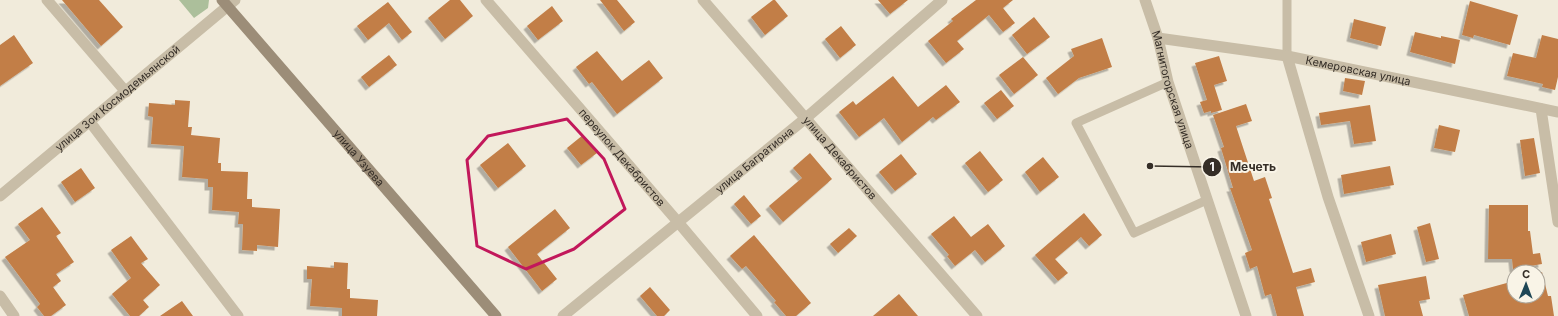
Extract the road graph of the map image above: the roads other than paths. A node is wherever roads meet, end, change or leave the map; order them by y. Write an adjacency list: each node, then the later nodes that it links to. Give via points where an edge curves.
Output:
1 (48, 0): 11 (street)
2 (486, 0): 18 (street, переулок Декабристов)
3 (703, 0): 14 (street, улица Декабристов)
4 (942, 0): 14 (street, улица Багратиона)
5 (1145, 0): 8 (street, Магнитогорская улица)
6 (1287, 0): 9 (lane)
7 (228, 2): 11 (street, улица Зои Космодемьянской); 23 (main road, улица Узуева)
8 (1158, 38): 9 (street, Кемеровская улица); 10 (street, Магнитогорская улица)
9 (1287, 56): 12 (street, Кемеровская улица); 28 (street, via 1328,197)
10 (1168, 82): 17 (street, Магнитогорская улица); 17 (lane, via 1076,124 1134,232)
11 (126, 92): 15 (street, улица Зои Космодемьянской)
12 (1540, 109): 13 (street, Кемеровская улица); 19 (street)
13 (1558, 112)
14 (806, 118): 18 (street, улица Багратиона); 26 (street, улица Декабристов)
15 (90, 122): 16 (street, улица Зои Космодемьянской); 22 (street)
16 (0, 196)
17 (1207, 200): 27 (street, Магнитогорская улица)
18 (678, 222): 24 (street, улица Багратиона); 25 (street, переулок Декабристов)
19 (1558, 222)
20 (0, 296): 21 (street)
21 (14, 316)
22 (238, 316)
23 (496, 316)
24 (563, 316)
25 (757, 316)
26 (977, 316)
27 (1246, 316)
28 (1369, 316)

